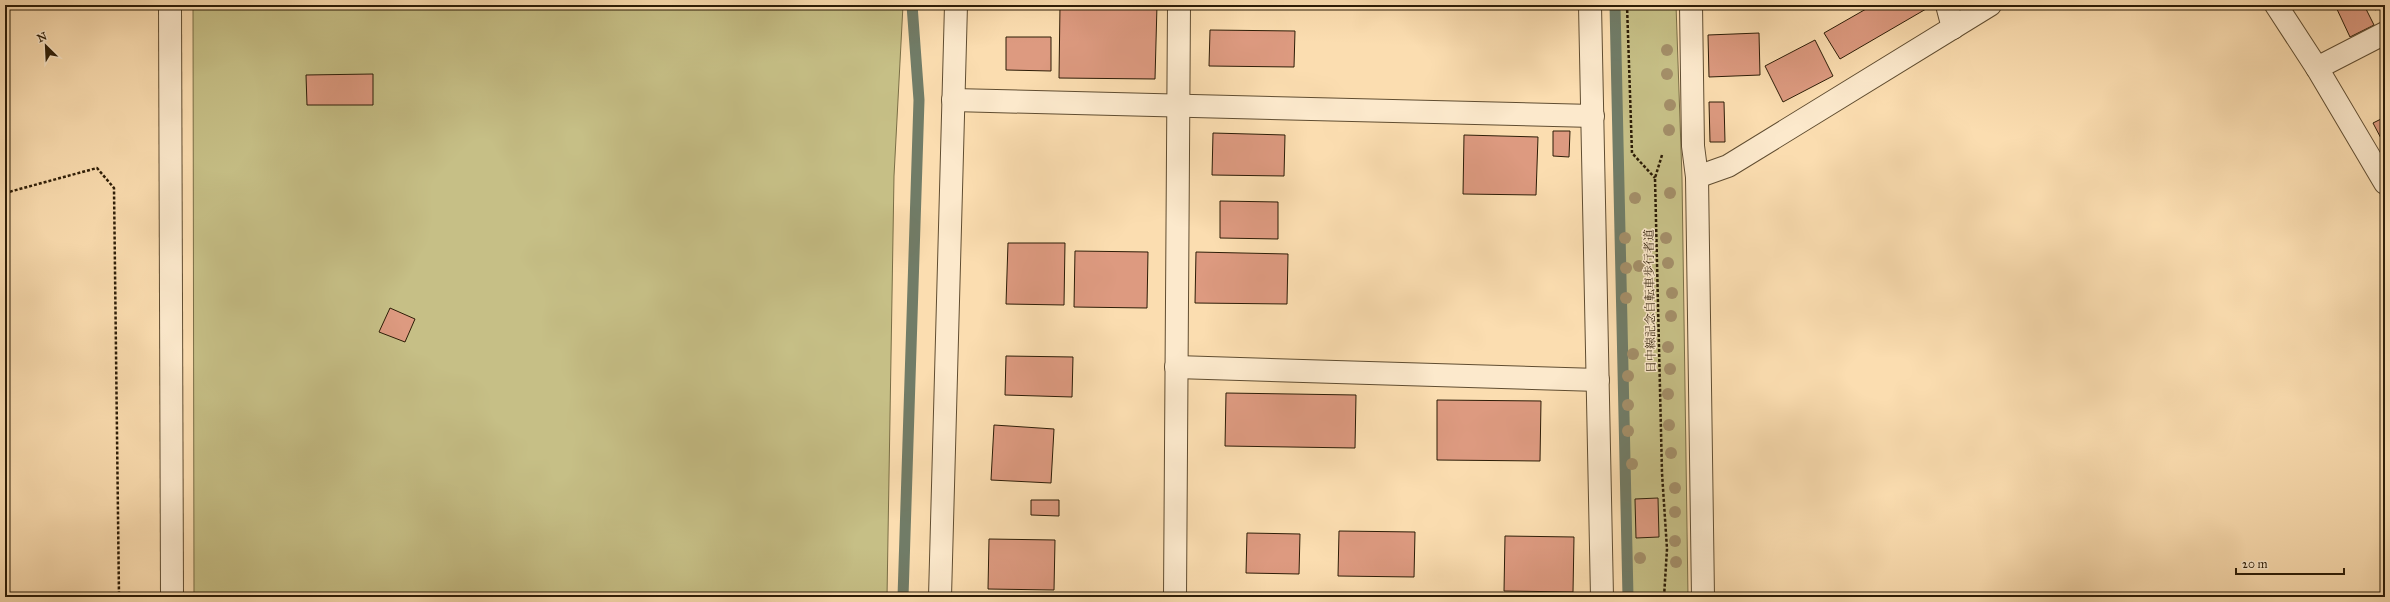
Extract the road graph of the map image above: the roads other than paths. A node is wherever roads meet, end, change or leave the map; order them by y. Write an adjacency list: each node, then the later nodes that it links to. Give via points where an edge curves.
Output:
1 (170, 5): 19 (street)
2 (956, 5): 12 (street)
3 (1179, 5): 13 (street)
4 (1590, 5): 14 (street)
5 (1691, 5): 15 (street, via 1693,146)
6 (1947, 5): 9 (street)
7 (1990, 5): 9 (street)
8 (2276, 5): 11 (street)
9 (1953, 28): 15 (street, via 1728,166)
10 (2385, 33): 11 (street)
11 (2317, 68): 16 (street)
12 (953, 100): 13 (street); 20 (street)
13 (1178, 105): 14 (street); 17 (street)
14 (1593, 116): 18 (street)
15 (1697, 177): 23 (street)
16 (2385, 183)
17 (1176, 367): 18 (street); 21 (street)
18 (1598, 380): 22 (street)
19 (172, 597)
20 (940, 597)
21 (1175, 597)
22 (1602, 597)
23 (1703, 597)

